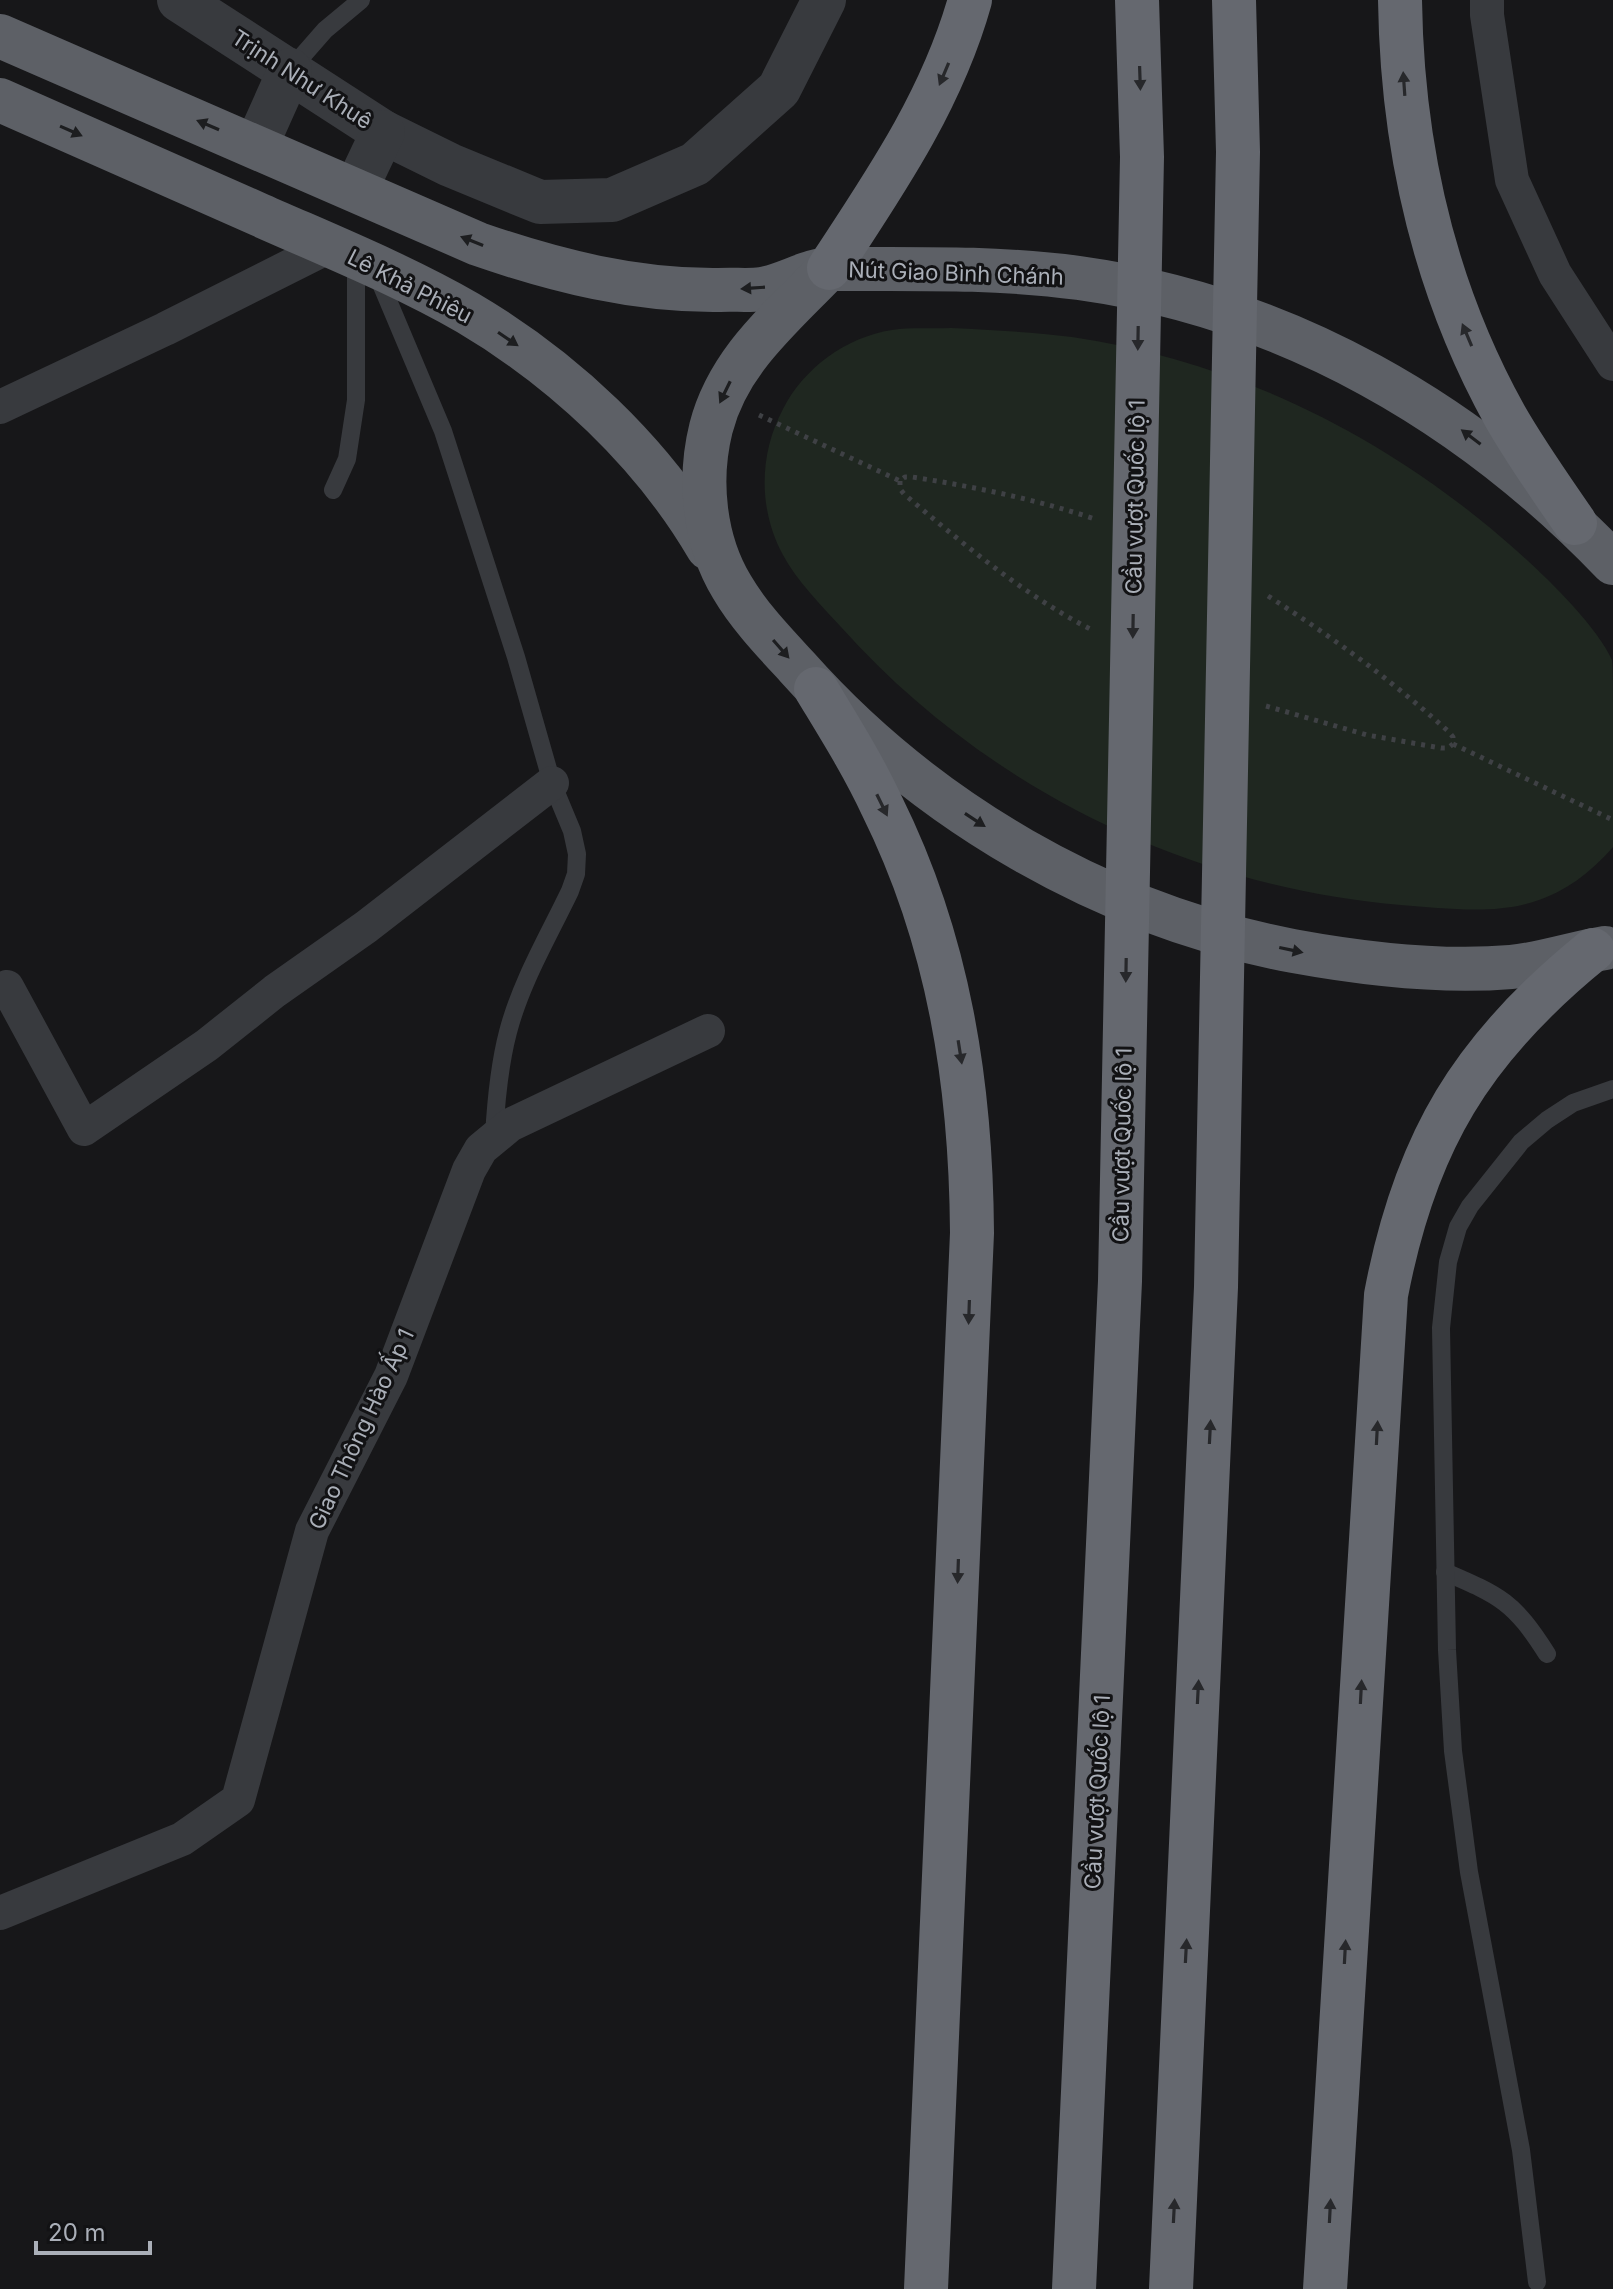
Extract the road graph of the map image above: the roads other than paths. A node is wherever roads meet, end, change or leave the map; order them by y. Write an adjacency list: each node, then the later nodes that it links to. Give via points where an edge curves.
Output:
1 (179, 0): 10 (street, Trịnh Như Khuê)
2 (361, 0): 10 (lane)
3 (824, 0): 12 (street, Trịnh Như Khuê, via 779,89 695,164 612,200 540,202)
4 (970, 0): 16 (highway, one-way to 16, via 945,74 922,121)
5 (1137, 0): 35 (highway, Cầu vượt Quốc lộ 1, one-way to 35, bridge, via 1142,157 1120,1281)
6 (1234, 0): 36 (highway, one-way to 6, bridge, via 1216,1287 1238,168)
7 (1400, 0): 20 (highway, one-way to 7, via 1505,416 1452,299 1415,170 1405,103)
8 (1487, 0): 17 (street, via 1512,180 1555,274)
9 (0, 36): 13 (highway, one-way to 9)
10 (290, 70): 12 (street, Trịnh Như Khuê); 13 (street)
11 (0, 100): 15 (highway, Lê Khả Phiêu, one-way to 15)
12 (383, 132): 14 (street)
13 (256, 146): 14 (highway)
14 (356, 189): 16 (highway, one-way to 14, via 762,289 624,283 530,262)
15 (353, 256): 18 (street, via 165,329); 19 (lane, via 356,400 347,459); 22 (highway, Lê Khả Phiêu, one-way to 22, via 469,314 514,343 599,413 672,495); 24 (lane, via 443,431)
16 (829, 268): 20 (highway, Nút Giao Bình Chánh, one-way to 16, via 1520,473 1398,389 1332,355 1235,316 1082,279 964,269); 22 (highway, Nút Giao Bình Chánh, one-way to 22, via 738,365 708,442 708,521)
17 (1613, 364)
18 (0, 407)
19 (333, 490)
20 (1575, 523): 21 (highway, Nút Giao Bình Chánh)
21 (1613, 563)
22 (732, 588): 23 (highway, Nút Giao Bình Chánh, one-way to 23)
23 (816, 689): 25 (highway, Nút Giao Bình Chánh, one-way to 25, via 914,777 1023,850 1149,910 1220,933 1292,951 1438,968 1512,967); 34 (highway, one-way to 34, via 883,808 934,941 953,1013 972,1159)
24 (552, 783): 26 (street, via 207,1045 84,1129); 29 (lane, via 572,831 576,874 508,1032)
25 (1606, 943): 37 (highway, one-way to 25, via 1386,1295 1393,1257 1430,1146 1483,1058 1553,982)
26 (7, 987)
27 (708, 1031): 29 (street, Giao Thông Hào Ấp 1)
28 (1613, 1089): 30 (lane, via 1573,1103 1521,1142 1458,1227 1448,1262 1441,1328)
29 (494, 1136): 32 (street, Giao Thông Hào Ấp 1, via 469,1170 391,1376 312,1531 238,1800 182,1839)
30 (1445, 1572): 31 (lane, via 1496,1594 1527,1623); 33 (lane, via 1453,1751 1469,1872 1521,2150)
31 (1547, 1654)
32 (0, 1913)
33 (1537, 2282)
34 (926, 2289)
35 (1074, 2289)
36 (1171, 2289)
37 (1325, 2289)

